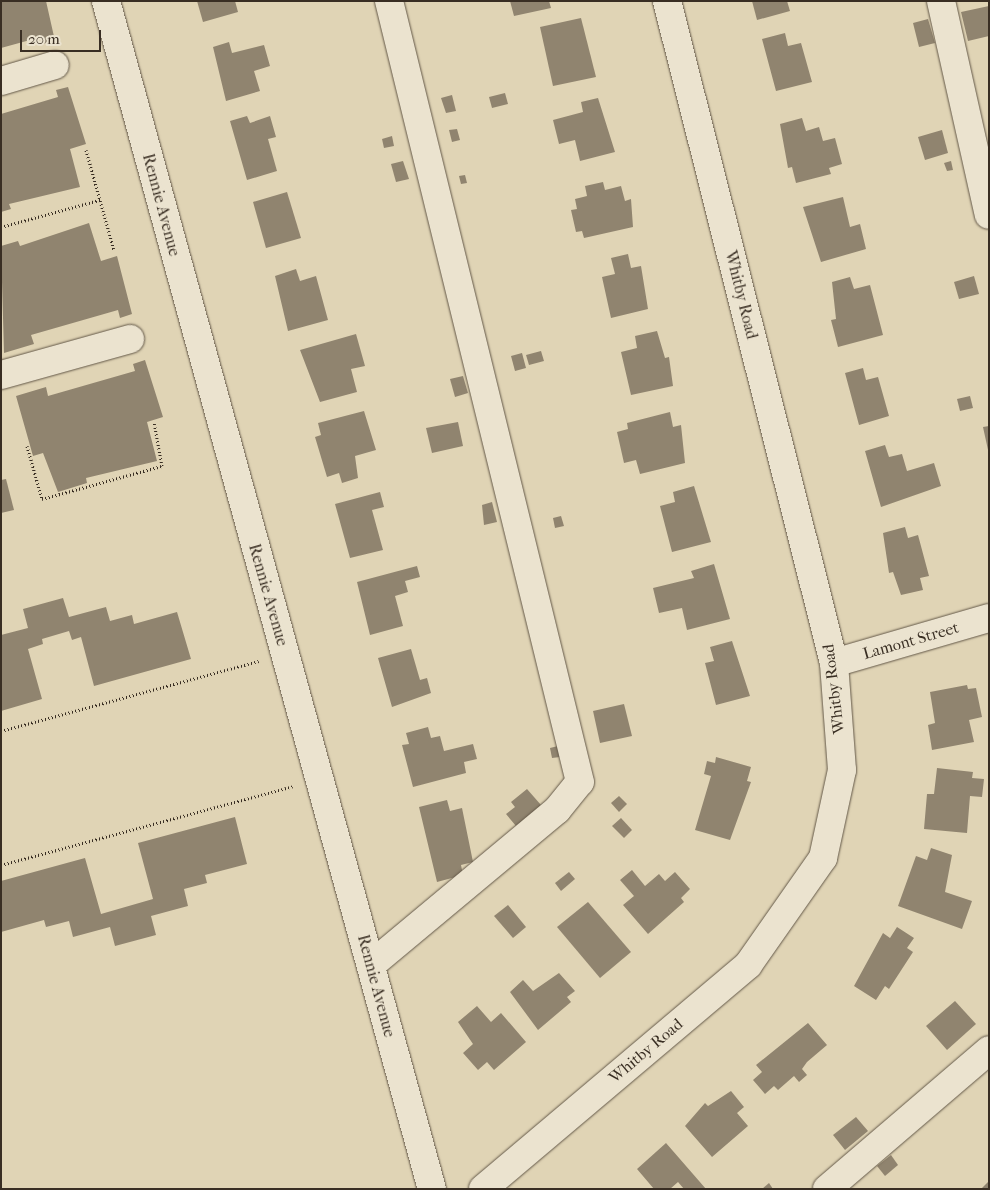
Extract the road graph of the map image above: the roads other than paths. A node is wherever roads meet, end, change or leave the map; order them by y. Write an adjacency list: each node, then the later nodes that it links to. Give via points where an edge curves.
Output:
1 (106, 1): 12 (street, Rennie Avenue)
2 (389, 1): 12 (street, via 580,782 557,810)
3 (667, 1): 11 (street, Whitby Road)
4 (941, 1): 7 (street)
5 (55, 65): 6 (street)
6 (1, 81)
7 (989, 214)
8 (130, 339): 9 (street)
9 (1, 374)
10 (989, 618): 11 (street, Lamont Street)
11 (834, 662): 15 (street, Whitby Road, via 842,770 822,858 748,965)
12 (370, 965): 14 (street, Rennie Avenue)
13 (989, 1050): 16 (street)
14 (432, 1189)
15 (483, 1189)
16 (827, 1189)

